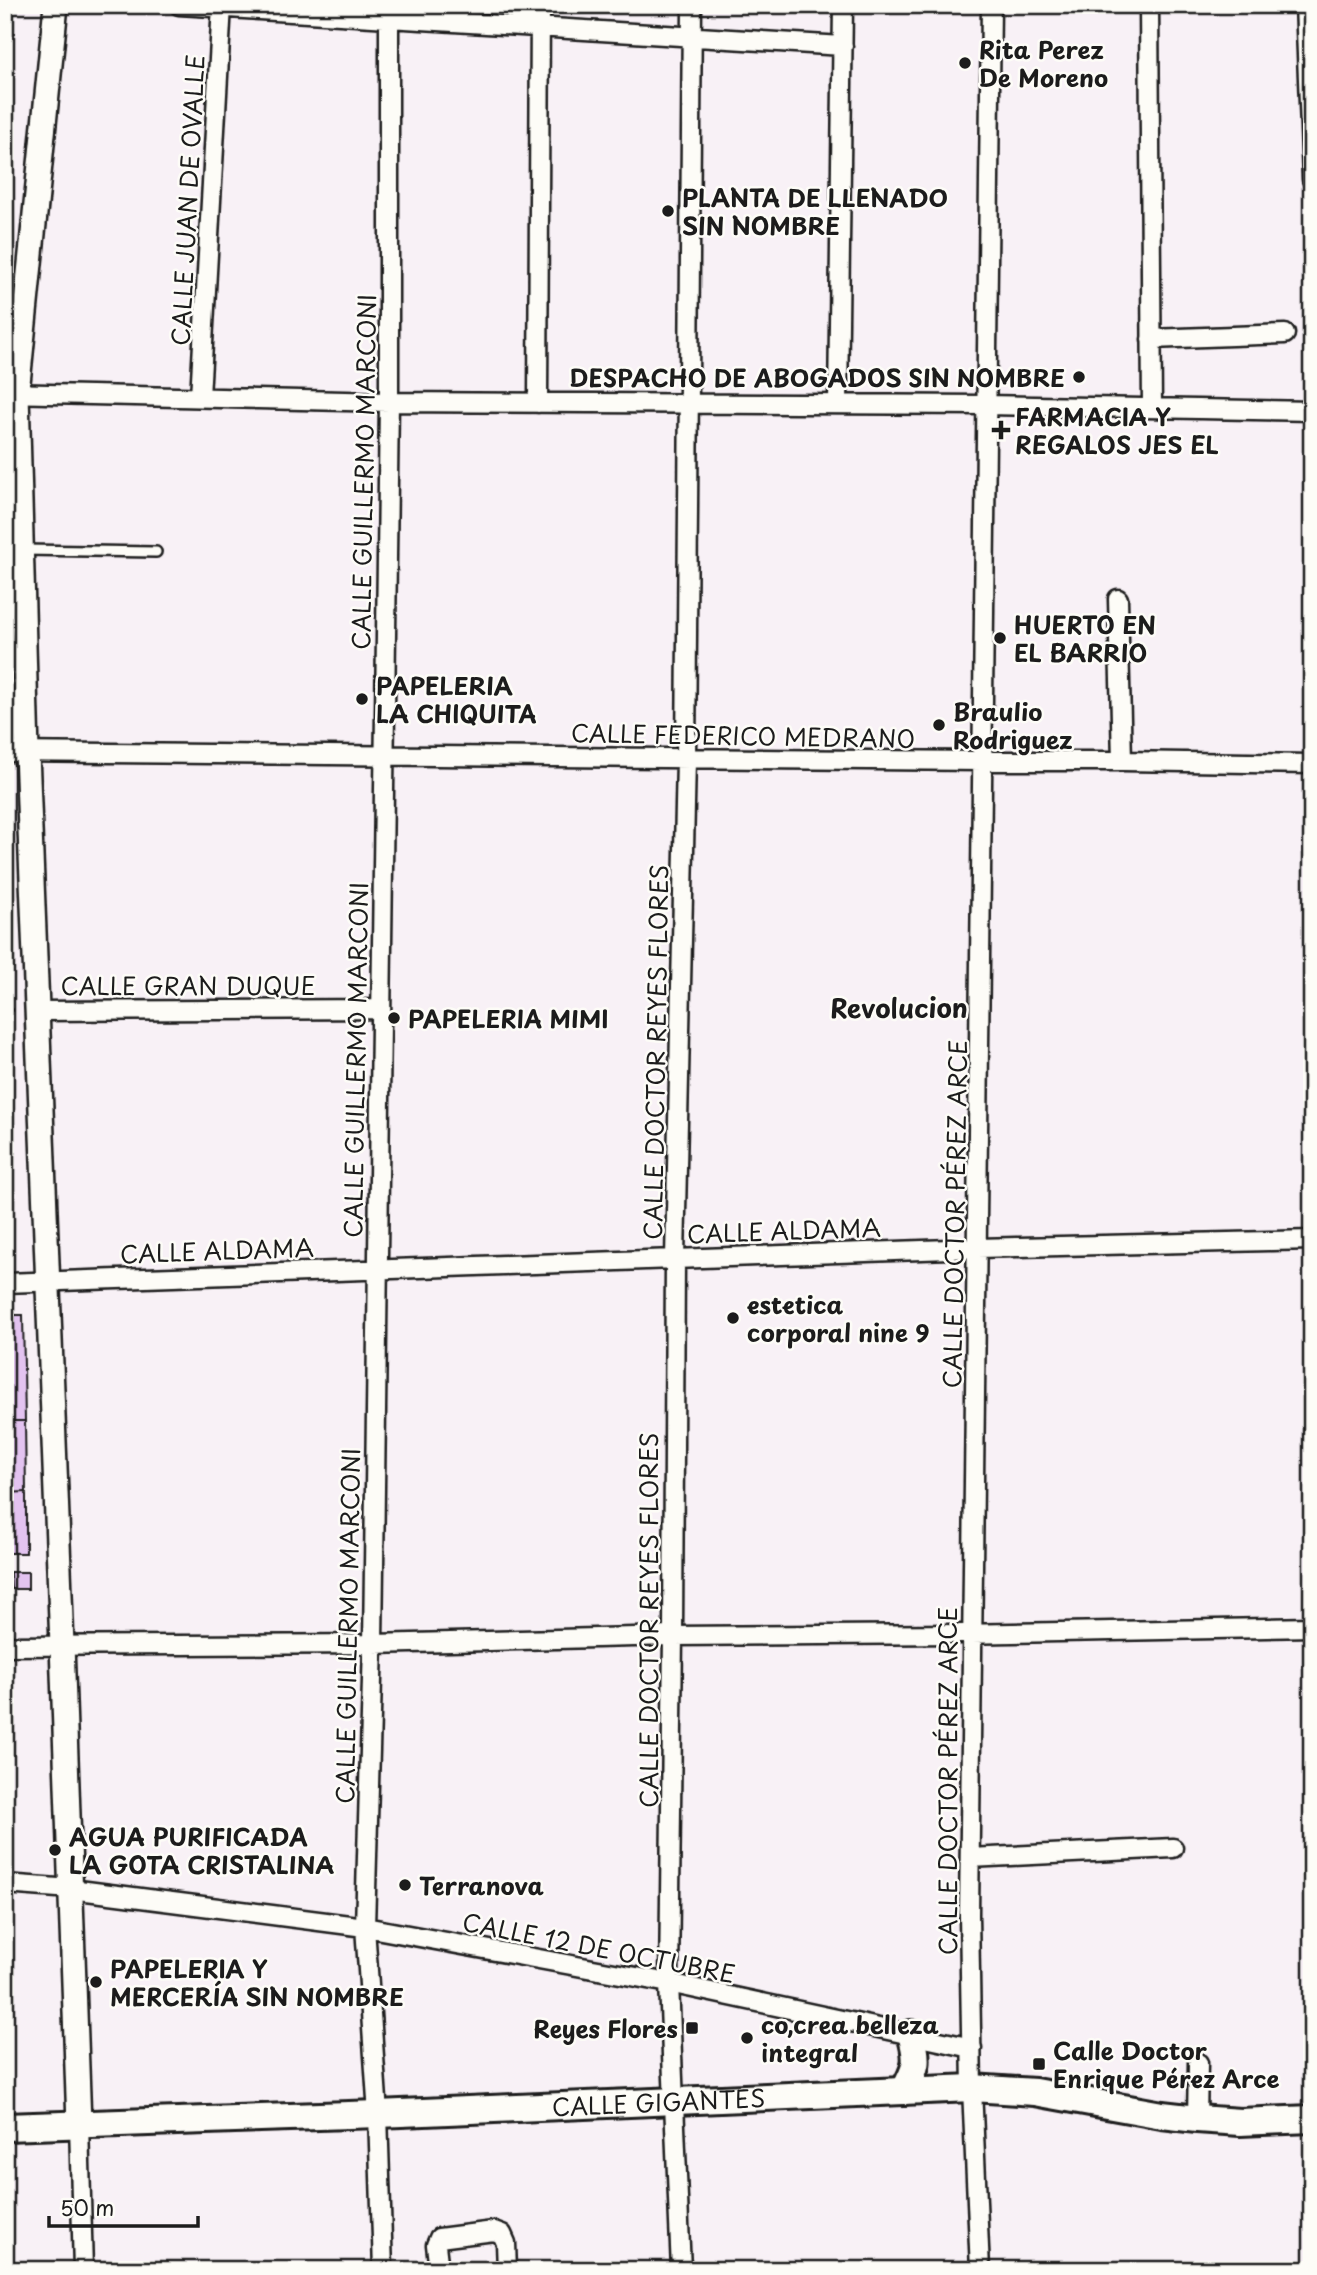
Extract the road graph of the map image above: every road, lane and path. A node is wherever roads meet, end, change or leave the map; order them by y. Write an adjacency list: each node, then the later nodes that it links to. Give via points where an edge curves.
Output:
1 (56, 5): 17 (street)
2 (178, 5): 9 (street)
3 (540, 5): 11 (street)
4 (692, 5): 12 (street, CALLE DOCTOR REYES FLORES)
5 (844, 5): 13 (street)
6 (991, 5): 23 (street, CALLE DOCTOR PÉREZ ARCE)
7 (1149, 5): 16 (street)
8 (1305, 5): 14 (street)
9 (222, 7): 10 (street); 18 (street, CALLE JUAN DE OVALLE)
10 (389, 11): 11 (street); 19 (street, CALLE GUILLERMO MARCONI)
11 (540, 27): 12 (street); 20 (street)
12 (691, 35): 13 (street); 21 (street, CALLE DOCTOR REYES FLORES)
13 (843, 46): 22 (street)
14 (1312, 178)
15 (1284, 334): 16 (street)
16 (1151, 339): 24 (street)
17 (11, 393): 18 (street); 26 (street)
18 (200, 397): 19 (street)
19 (389, 402): 20 (street); 30 (street, CALLE GUILLERMO MARCONI)
20 (538, 403): 21 (street)
21 (689, 404): 22 (street); 31 (street, CALLE DOCTOR REYES FLORES)
22 (838, 404): 23 (street)
23 (986, 405): 24 (street); 32 (street, CALLE DOCTOR PÉREZ ARCE)
24 (1152, 408): 25 (street)
25 (1312, 411)
26 (22, 550): 27 (lane); 29 (street)
27 (156, 552)
28 (1118, 599): 33 (street)
29 (16, 752): 30 (street, CALLE FEDERICO MEDRANO); 36 (street)
30 (384, 756): 31 (street, CALLE FEDERICO MEDRANO); 35 (street, CALLE GUILLERMO MARCONI)
31 (686, 759): 32 (street, CALLE FEDERICO MEDRANO); 39 (street, CALLE DOCTOR REYES FLORES)
32 (983, 761): 33 (street, CALLE FEDERICO MEDRANO); 38 (street, CALLE DOCTOR PÉREZ ARCE)
33 (1122, 761): 34 (street, CALLE FEDERICO MEDRANO)
34 (1312, 764)
35 (381, 1009): 36 (street, CALLE GRAN DUQUE); 40 (street, CALLE GUILLERMO MARCONI)
36 (37, 1011): 41 (street)
37 (1312, 1240): 38 (street, CALLE ALDAMA)
38 (978, 1248): 39 (street, CALLE ALDAMA); 44 (street, CALLE DOCTOR PÉREZ ARCE)
39 (675, 1258): 40 (street, CALLE ALDAMA); 45 (street, CALLE DOCTOR REYES FLORES)
40 (377, 1268): 41 (street, CALLE ALDAMA); 46 (street, CALLE GUILLERMO MARCONI)
41 (48, 1282): 42 (street, CALLE ALDAMA); 47 (street)
42 (5, 1283)
43 (1312, 1627): 44 (street)
44 (972, 1634): 45 (street); 50 (street, CALLE DOCTOR PÉREZ ARCE)
45 (673, 1636): 46 (street); 54 (street, CALLE DOCTOR REYES FLORES)
46 (373, 1644): 47 (street); 53 (street, CALLE GUILLERMO MARCONI)
47 (62, 1645): 48 (street); 52 (street)
48 (5, 1646)
49 (1174, 1848): 50 (street)
50 (970, 1858): 56 (street, CALLE DOCTOR PÉREZ ARCE)
51 (5, 1884): 52 (street, CALLE 12 DE OCTUBRE)
52 (71, 1889): 53 (street, CALLE 12 DE OCTUBRE); 64 (street)
53 (365, 1927): 54 (street, CALLE 12 DE OCTUBRE); 61 (street, CALLE GUILLERMO MARCONI)
54 (669, 1983): 55 (street, CALLE 12 DE OCTUBRE); 60 (street, CALLE DOCTOR REYES FLORES)
55 (911, 2034): 56 (street, CALLE 12 DE OCTUBRE); 59 (main road, via 917,2064)
56 (972, 2048): 58 (street, CALLE DOCTOR PÉREZ ARCE)
57 (1198, 2063): 62 (street)
58 (972, 2088): 59 (main road, CALLE GIGANTES); 62 (main road, CALLE GIGANTES, via 1035,2092); 71 (street, CALLE DOCTOR PÉREZ ARCE)
59 (904, 2091): 60 (main road, CALLE GIGANTES)
60 (673, 2100): 61 (main road, CALLE GIGANTES); 70 (street, CALLE DOCTOR REYES FLORES)
61 (378, 2114): 64 (main road, CALLE GIGANTES); 67 (street, CALLE GUILLERMO MARCONI)
62 (1197, 2119): 63 (main road, CALLE GIGANTES)
63 (1312, 2119)
64 (79, 2124): 65 (main road, CALLE GIGANTES); 66 (street)
65 (5, 2127)
66 (83, 2270)
67 (383, 2270)
68 (439, 2270): 69 (street, via 439,2238 494,2231 502,2234 506,2243)
69 (507, 2270)
70 (681, 2270)
71 (980, 2270)

